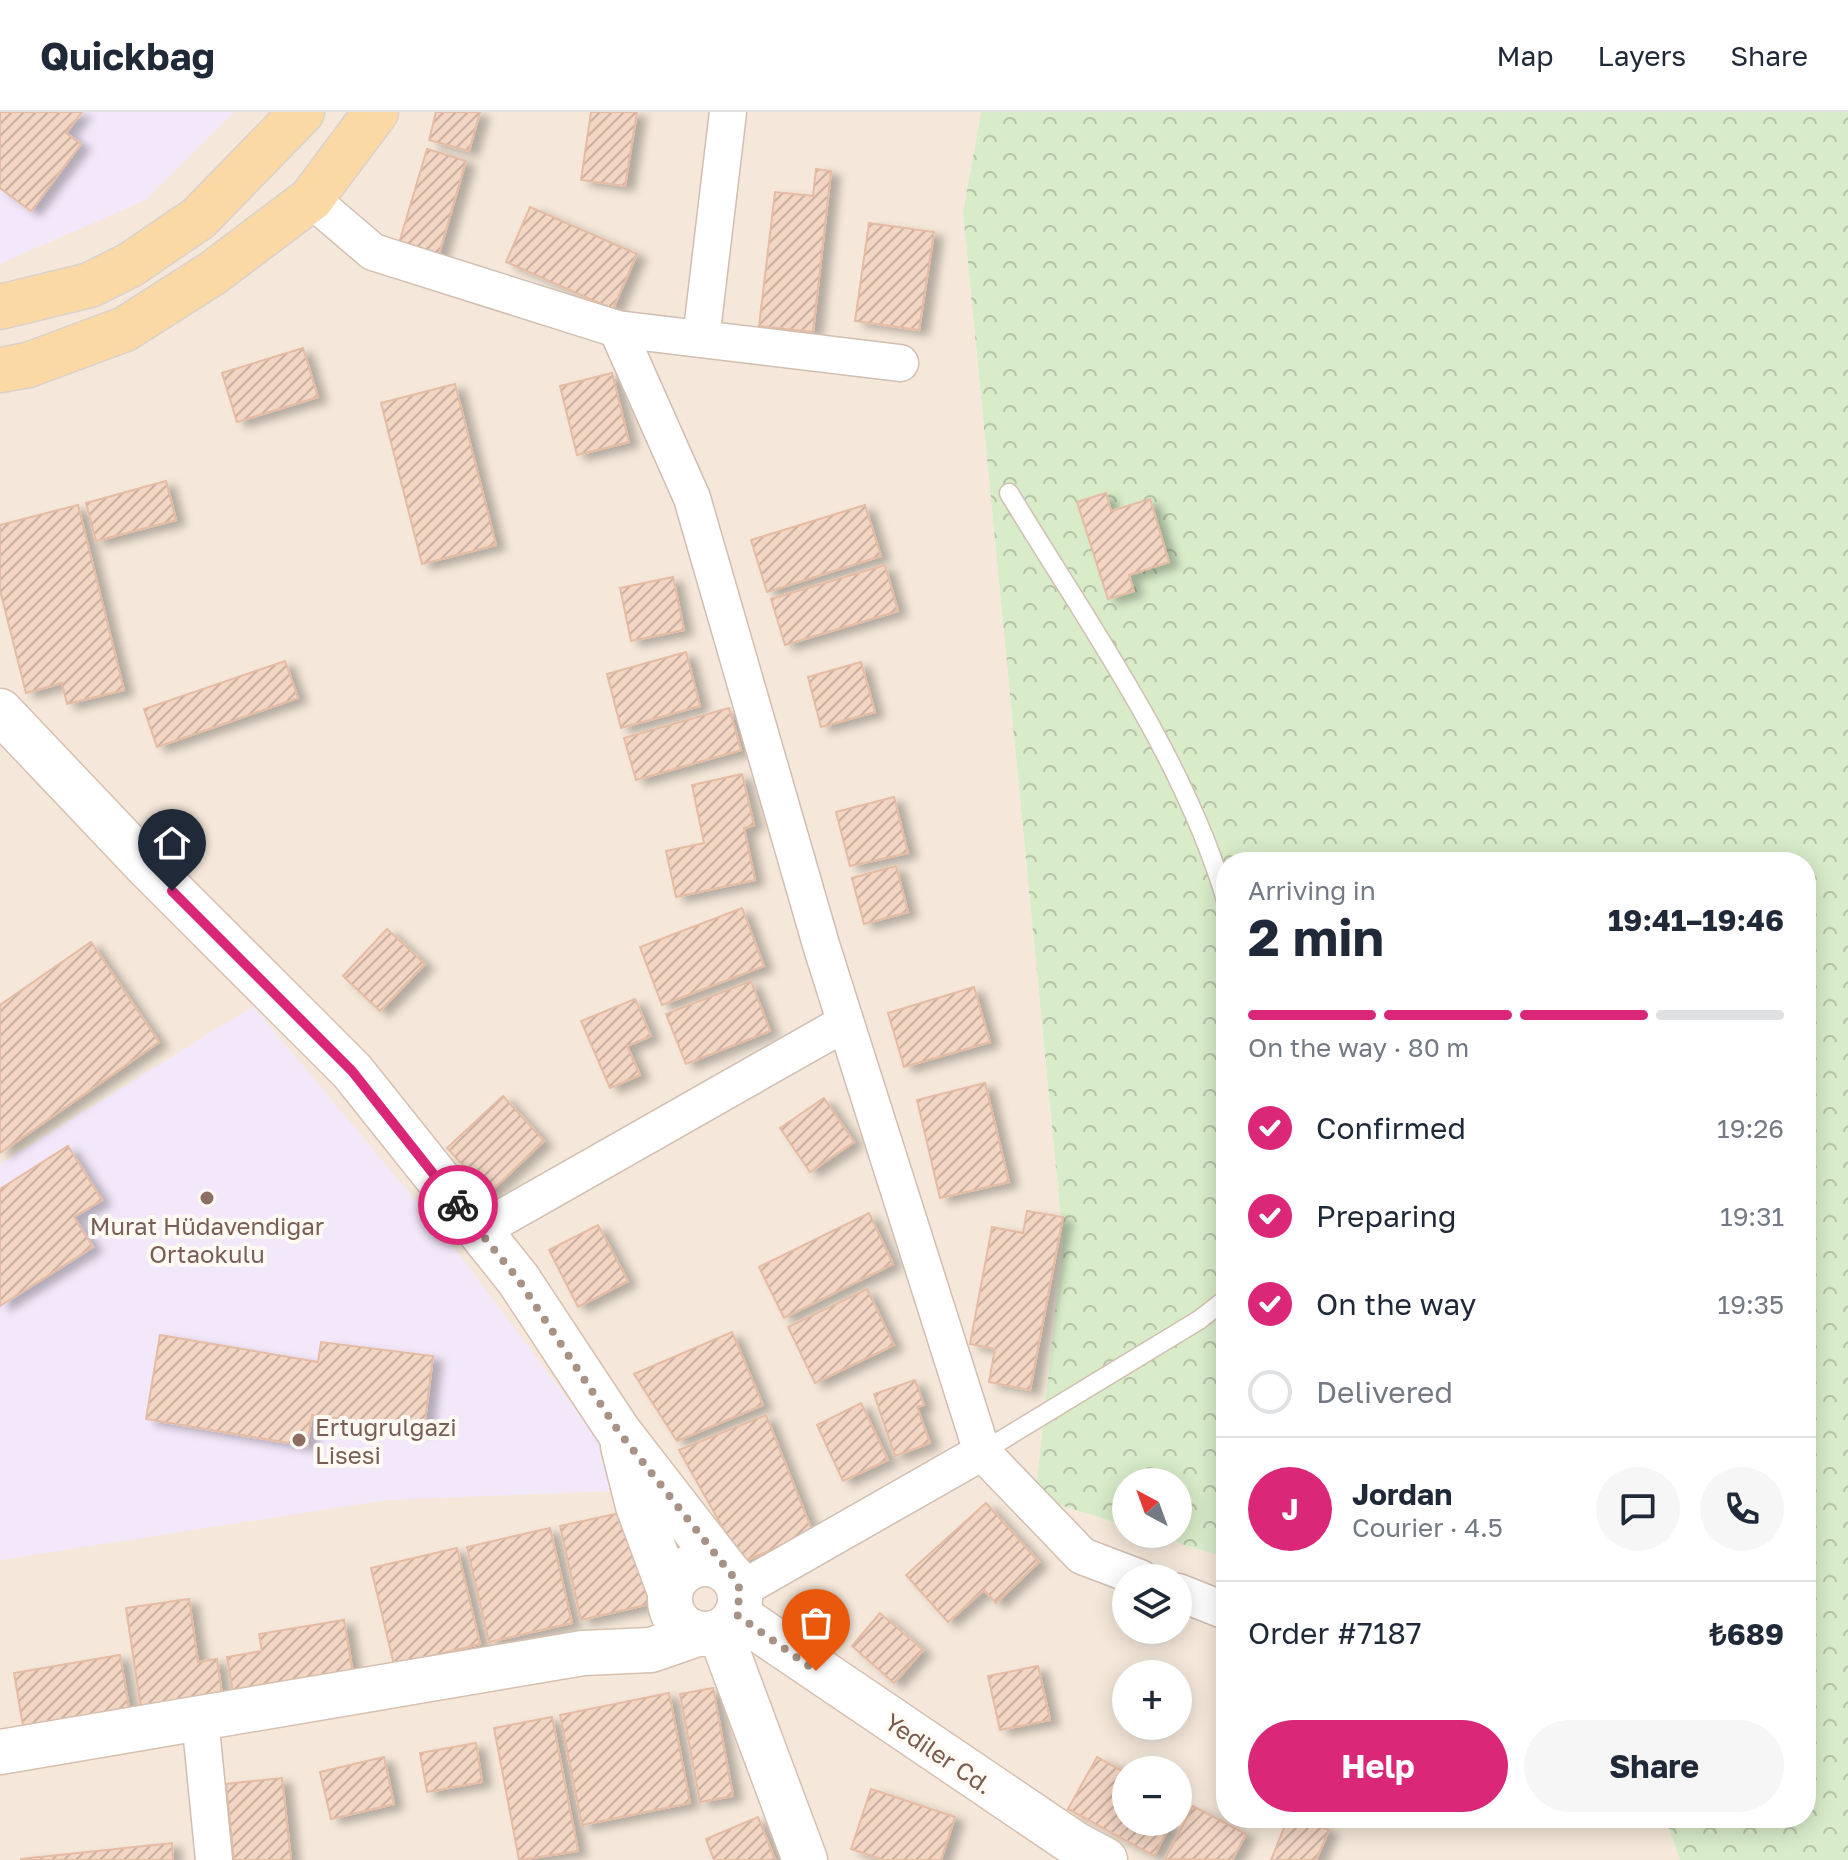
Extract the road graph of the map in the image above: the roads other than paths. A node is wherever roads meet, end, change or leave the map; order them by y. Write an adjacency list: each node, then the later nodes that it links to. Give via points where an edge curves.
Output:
1 (302, 112): 5 (main road, via 199,218)
2 (376, 112): 4 (main road)
3 (728, 112): 9 (street)
4 (311, 199): 8 (street, via 373,252); 11 (main road, via 213,273 125,329)
5 (90, 285): 6 (main road); 7 (main road)
6 (0, 307)
7 (0, 328)
8 (617, 329): 9 (street); 15 (street, via 692,498)
9 (701, 339): 10 (street)
10 (900, 363)
11 (9, 371)
12 (1009, 493): 14 (lane, via 1173,766)
13 (0, 711): 16 (street, via 352,1071)
14 (1216, 870)
15 (845, 1023): 16 (street); 19 (street)
16 (479, 1231): 18 (street, via 518,1279)
17 (1216, 1307): 19 (lane)
18 (619, 1432): 22 (street); 22 (street, via 638,1506)
19 (982, 1452): 20 (street, via 1082,1556); 22 (street)
20 (1112, 1567)
21 (1192, 1598): 23 (street)
22 (709, 1605): 24 (street, via 583,1653); 27 (street); 28 (street, Yediler Cd.)
23 (1216, 1607)
24 (200, 1718): 25 (street); 26 (street)
25 (0, 1752)
26 (214, 1860)
27 (805, 1860)
28 (1105, 1860)

